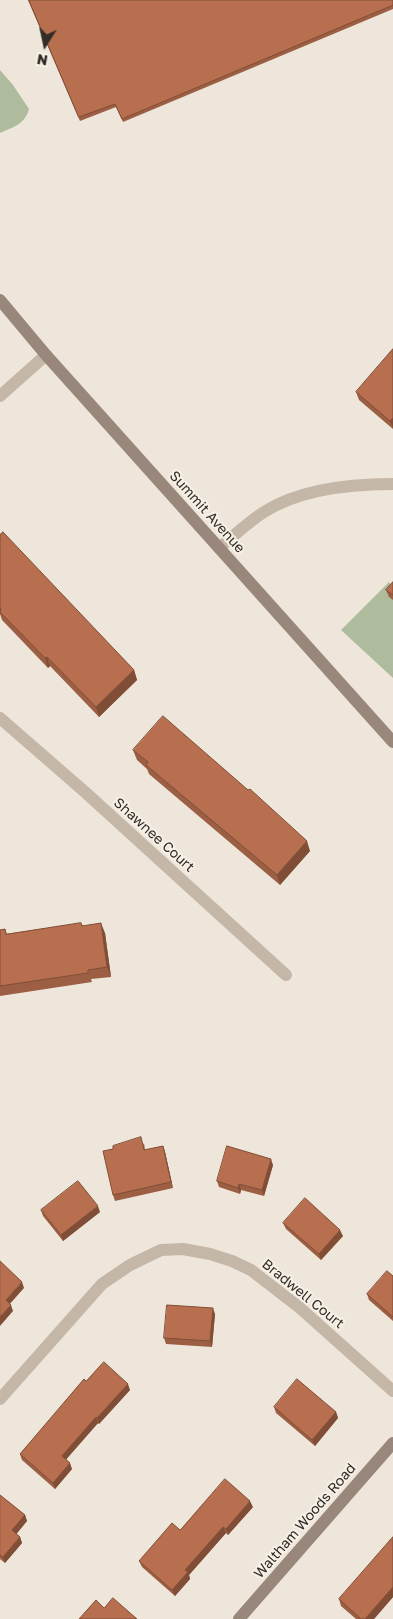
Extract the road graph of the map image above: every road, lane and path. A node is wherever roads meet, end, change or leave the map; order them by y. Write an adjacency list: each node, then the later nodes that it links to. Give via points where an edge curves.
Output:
1 (0, 300): 2 (street, Summit Avenue)
2 (46, 355): 3 (street); 5 (street, Summit Avenue)
3 (0, 396)
4 (393, 484): 5 (street, via 332,489 283,501)
5 (219, 548): 7 (street, Summit Avenue)
6 (0, 718): 8 (street, Shawnee Court)
7 (393, 742)
8 (286, 976)
9 (393, 1392): 10 (street, Bradwell Court, via 300,1308 251,1270 210,1254 183,1249 161,1250 102,1284)
10 (0, 1399)
11 (393, 1443): 12 (street, Waltham Woods Road)
12 (239, 1619)

